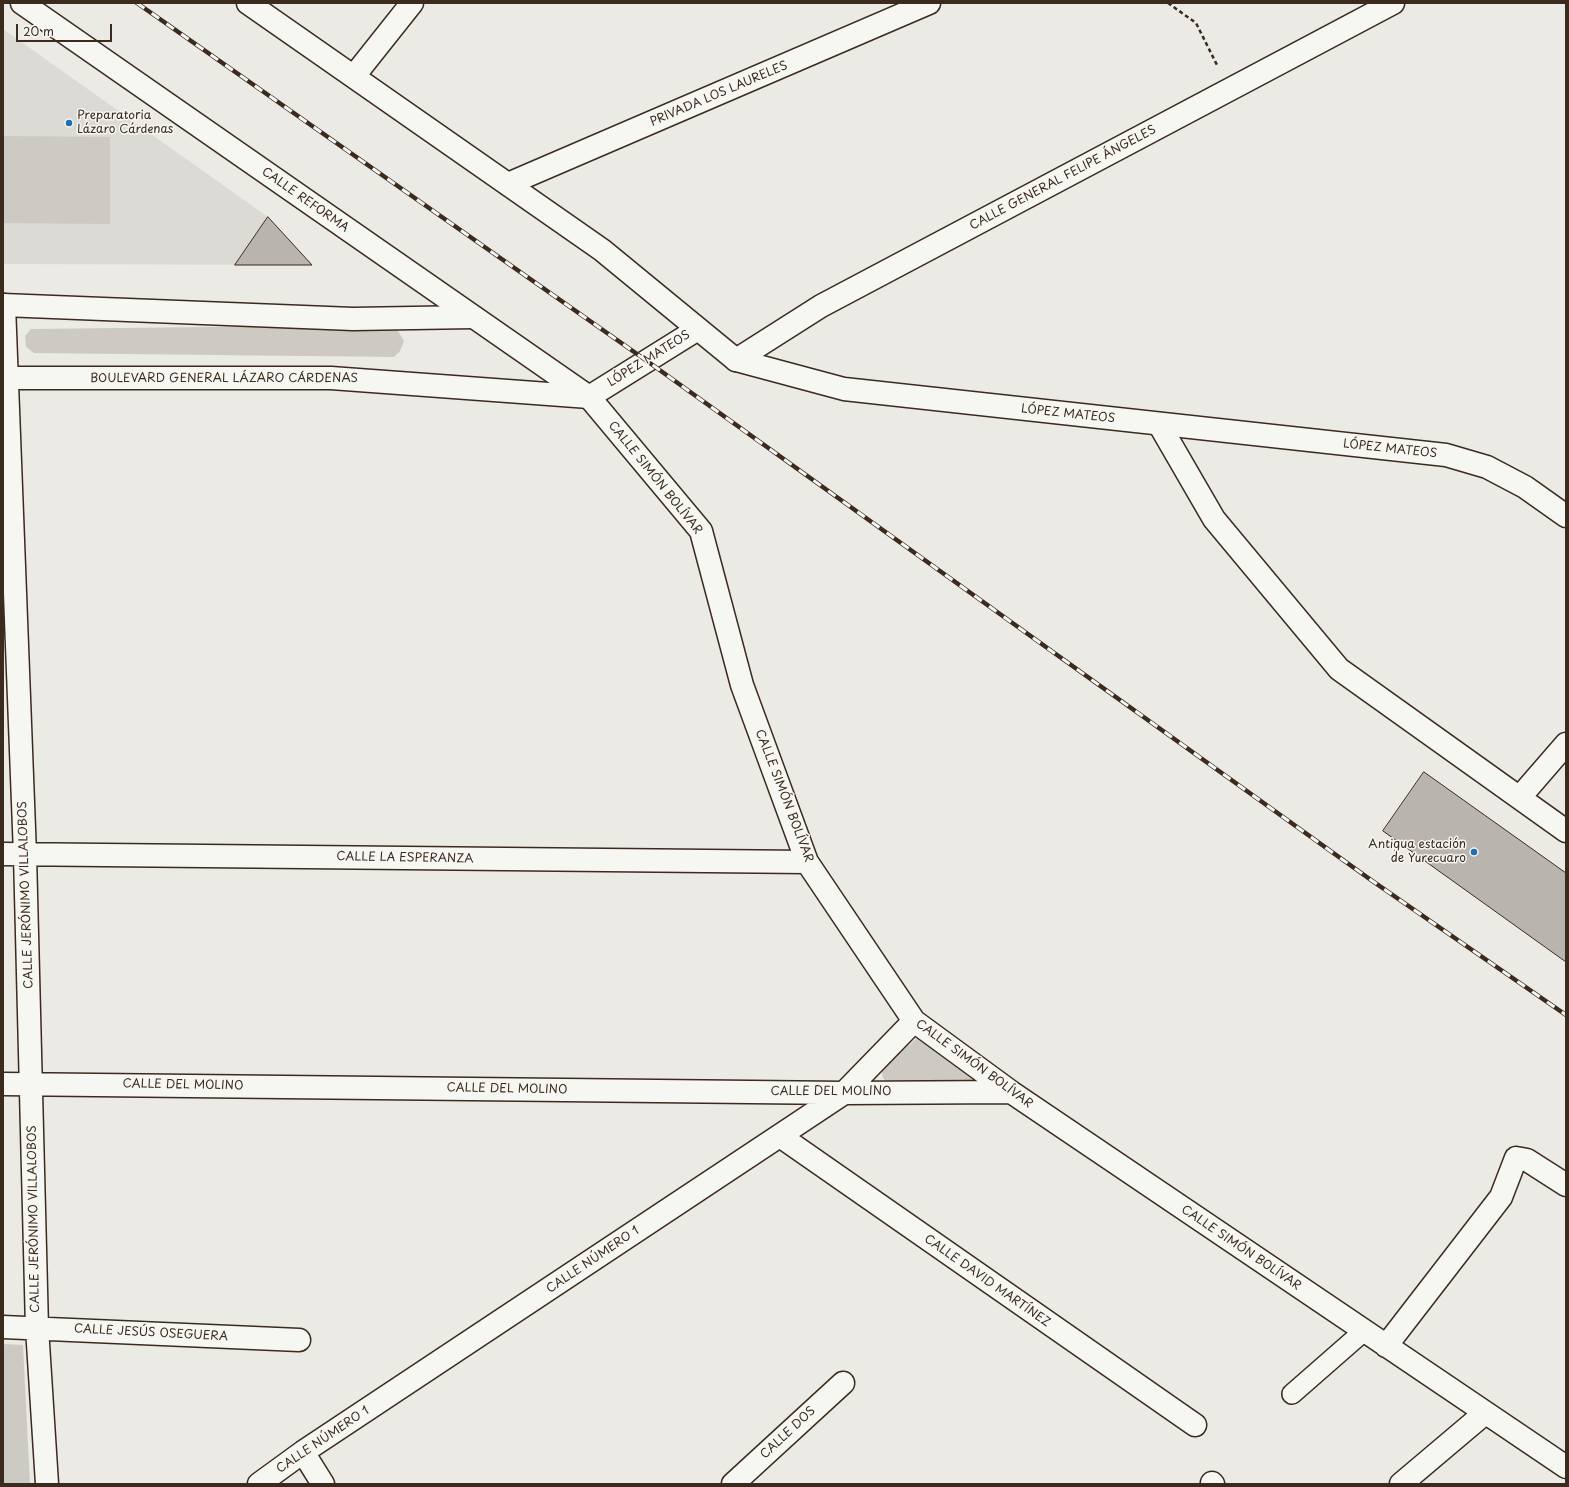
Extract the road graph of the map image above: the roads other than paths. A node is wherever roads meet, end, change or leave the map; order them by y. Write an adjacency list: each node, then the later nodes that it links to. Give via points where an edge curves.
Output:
1 (22, 3): 9 (street, CALLE REFORMA)
2 (248, 3): 6 (street)
3 (412, 3): 6 (street)
4 (929, 3): 7 (street, PRIVADA LOS LAURELES)
5 (1394, 3): 11 (street, CALLE GENERAL FELIPE ÁNGELES, via 821,306)
6 (354, 76): 7 (street)
7 (508, 184): 10 (street, via 602,250)
8 (4, 305): 9 (street, via 354,319); 12 (street, CALLE JERÓNIMO VILLALOBOS)
9 (473, 317): 13 (street, CALLE REFORMA)
10 (698, 329): 11 (street, LÓPEZ MATEOS); 13 (street, LÓPEZ MATEOS)
11 (736, 360): 14 (street, LÓPEZ MATEOS, via 844,388)
12 (5, 378): 13 (street, BOULEVARD GENERAL LÁZARO CÁRDENAS, via 331,378); 20 (street, CALLE JERÓNIMO VILLALOBOS)
13 (589, 397): 21 (street, CALLE SIMÓN BOLÍVAR, via 701,531 742,685)
14 (1159, 424): 15 (street, LÓPEZ MATEOS, via 1446,455 1487,467 1525,487); 17 (street, via 1214,519 1339,669)
15 (1566, 516)
16 (1566, 744): 17 (street)
17 (1520, 797): 18 (street)
18 (1566, 830)
19 (3, 854): 20 (street, CALLE LA ESPERANZA)
20 (25, 855): 21 (street, CALLE LA ESPERANZA); 24 (street, CALLE JERÓNIMO VILLALOBOS)
21 (807, 862): 22 (street, CALLE SIMÓN BOLÍVAR)
22 (914, 1021): 25 (street, CALLE SIMÓN BOLÍVAR); 26 (street, CALLE NÚMERO 1)
23 (3, 1084): 24 (street, CALLE DEL MOLINO)
24 (31, 1084): 26 (street, CALLE DEL MOLINO); 30 (street, CALLE JERÓNIMO VILLALOBOS)
25 (1011, 1092): 26 (street, CALLE DEL MOLINO); 31 (street, CALLE SIMÓN BOLÍVAR)
26 (844, 1093): 27 (street, CALLE NÚMERO 1)
27 (780, 1136): 37 (street, CALLE DAVID MARTÍNEZ); 38 (street, CALLE NÚMERO 1)
28 (1566, 1185): 33 (street, via 1527,1160 1516,1158 1501,1197)
29 (3, 1327): 30 (street, CALLE JESÚS OSEGUERA)
30 (37, 1328): 32 (street, CALLE JESÚS OSEGUERA); 40 (street, CALLE JERÓNIMO VILLALOBOS)
31 (1364, 1331): 33 (street, CALLE SIMÓN BOLÍVAR); 35 (lane)
32 (298, 1340)
33 (1386, 1346): 36 (street, CALLE SIMÓN BOLÍVAR)
34 (843, 1383): 43 (street, CALLE DOS)
35 (1292, 1394)
36 (1485, 1413): 39 (street, CALLE SIMÓN BOLÍVAR); 44 (street)
37 (1195, 1425)
38 (303, 1452): 41 (street, CALLE NÚMERO 1); 42 (street)
39 (1566, 1467)
40 (47, 1484)
41 (259, 1484)
42 (323, 1484)
43 (733, 1484)
44 (1402, 1484)

